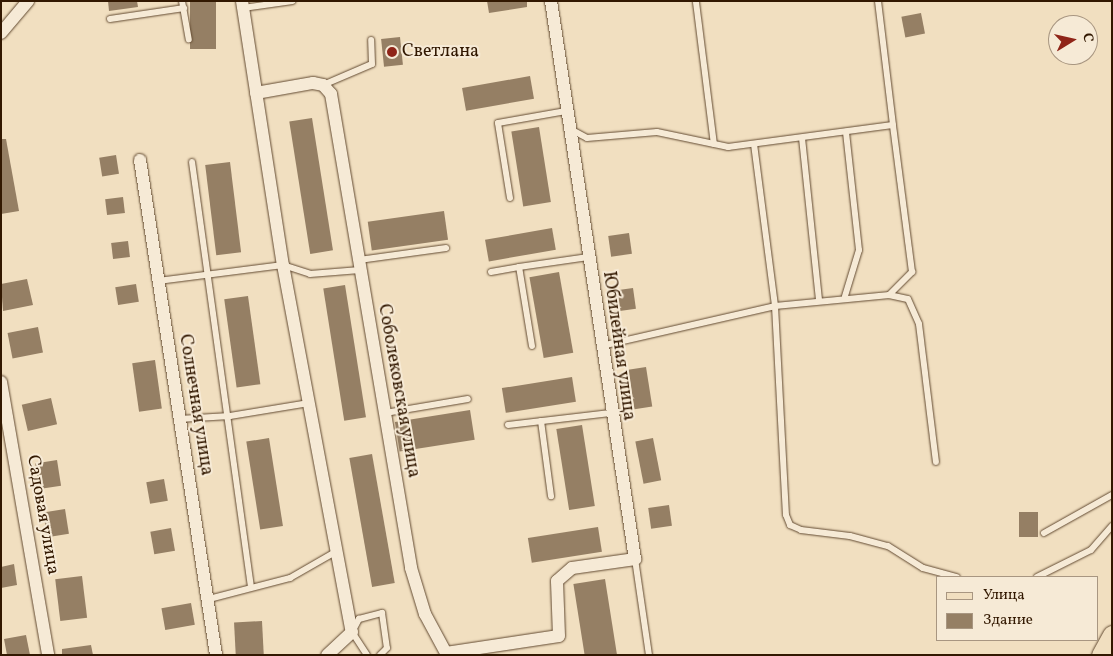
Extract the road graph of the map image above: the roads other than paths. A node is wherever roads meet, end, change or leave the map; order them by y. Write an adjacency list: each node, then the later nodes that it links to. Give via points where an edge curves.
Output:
1 (28, 1): 9 (street)
2 (293, 1): 7 (lane)
3 (550, 1): 14 (street, Юбилейная улица)
4 (878, 1): 15 (lane)
5 (696, 2): 19 (lane)
6 (183, 5): 8 (lane); 10 (lane)
7 (242, 5): 13 (street)
8 (110, 19)
9 (1, 33)
10 (189, 39)
11 (371, 40): 12 (lane, via 372,64)
12 (323, 85): 13 (street); 27 (street, Соболековская улица, via 331,94)
13 (256, 92): 26 (street)
14 (566, 111): 16 (street, Юбилейная улица); 23 (lane, via 498,123)
15 (894, 125): 17 (lane); 32 (lane, via 912,272)
16 (568, 128): 19 (lane, via 586,138 657,132); 25 (street, Юбилейная улица)
17 (846, 132): 18 (lane); 33 (lane, via 858,250)
18 (802, 138): 20 (lane); 34 (lane)
19 (714, 144): 20 (lane)
20 (754, 144): 35 (lane)
21 (140, 160): 31 (street, Солнечная улица)
22 (192, 162): 29 (lane)
23 (510, 198)
24 (446, 248): 27 (lane)
25 (588, 257): 28 (lane); 37 (street, Юбилейная улица)
26 (283, 265): 27 (lane, via 310,274); 29 (lane); 40 (street)
27 (359, 265): 41 (street, Соболековская улица)
28 (519, 267): 30 (lane); 36 (lane)
29 (210, 272): 31 (lane); 43 (lane)
30 (490, 272)
31 (158, 281): 44 (street, Солнечная улица)
32 (889, 294): 33 (lane); 47 (lane, via 908,299 920,324)
33 (845, 296): 34 (lane)
34 (819, 299): 35 (lane)
35 (775, 306): 37 (lane); 54 (lane, via 783,492 790,524 888,546 923,568)
36 (532, 346)
37 (600, 347): 42 (street, Юбилейная улица)
38 (1, 382): 61 (street, Садовая улица)
39 (468, 399): 41 (lane)
40 (312, 402): 43 (lane); 52 (street)
41 (384, 413): 60 (street, Соболековская улица, via 411,568 425,614)
42 (610, 413): 45 (lane); 53 (street, Юбилейная улица)
43 (230, 416): 44 (lane); 56 (lane)
44 (179, 419): 57 (street, Солнечная улица)
45 (541, 421): 46 (lane); 49 (lane)
46 (508, 425)
47 (936, 462)
48 (1112, 495): 51 (lane)
49 (552, 496)
50 (1112, 526): 55 (lane, via 1091,550)
51 (1044, 533)
52 (337, 551): 56 (lane, via 290,578); 58 (street)
53 (635, 559): 60 (street, Соболековская улица, via 572,568 557,581 560,636); 66 (lane)
54 (953, 576)
55 (1039, 576)
56 (251, 585): 57 (lane)
57 (209, 599): 62 (street, Солнечная улица)
58 (352, 632): 63 (street); 64 (lane); 65 (lane, via 359,619 382,613 387,648)
59 (1112, 635): 67 (main road)
60 (444, 654)
61 (48, 655)
62 (216, 655)
63 (327, 655)
64 (367, 655)
65 (380, 655)
66 (649, 655)
67 (1101, 655)

